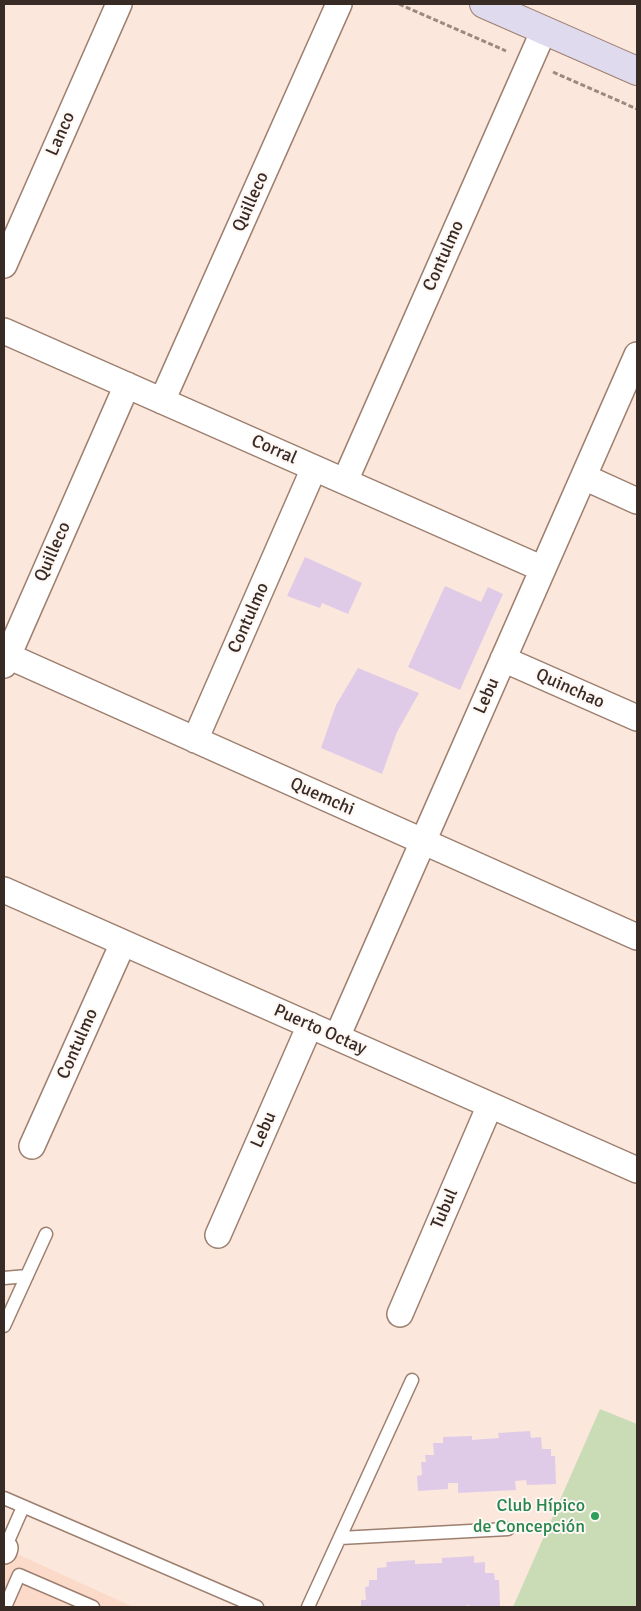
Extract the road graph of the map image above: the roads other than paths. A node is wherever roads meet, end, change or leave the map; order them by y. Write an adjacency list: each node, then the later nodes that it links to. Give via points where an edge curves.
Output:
1 (119, 4): 6 (street, Lanco)
2 (339, 4): 10 (street, Quilleco)
3 (484, 4): 4 (main road)
4 (544, 30): 5 (main road); 13 (street, Contulmo)
5 (637, 71)
6 (4, 265)
7 (4, 331): 9 (street, Corral)
8 (637, 355): 12 (street, Lebu)
9 (127, 385): 10 (street, Corral); 16 (street, Quilleco)
10 (162, 401): 11 (street, Corral)
11 (314, 468): 13 (street, Corral); 19 (street, Contulmo)
12 (584, 478): 14 (street); 15 (street, Lebu)
13 (345, 482): 15 (street, Corral)
14 (637, 501)
15 (543, 569): 17 (street, Lebu)
16 (6, 660): 19 (street, Quemchi)
17 (504, 660): 18 (street, Quinchao); 20 (street, Lebu)
18 (637, 718)
19 (195, 740): 20 (street, Quemchi)
20 (423, 842): 22 (street, Quemchi); 25 (street, Lebu)
21 (4, 890): 23 (street, Puerto Octay)
22 (637, 937)
23 (123, 943): 24 (street, Puerto Octay); 27 (street, Contulmo)
24 (310, 1025): 25 (street, Puerto Octay); 30 (street, Lebu)
25 (337, 1037): 26 (street, Puerto Octay)
26 (490, 1105): 28 (street, Puerto Octay); 33 (street, Tubul)
27 (32, 1146)
28 (637, 1170)
29 (46, 1234): 31 (lane)
30 (218, 1235)
31 (27, 1276): 32 (lane); 34 (lane)
32 (4, 1278)
33 (400, 1314)
34 (4, 1326)
35 (412, 1380): 39 (lane)
36 (4, 1498): 37 (lane)
37 (23, 1507): 40 (lane); 43 (lane)
38 (508, 1529): 39 (lane)
39 (340, 1538): 44 (lane)
40 (4, 1549)
41 (4, 1607): 42 (lane, via 19,1575)
42 (93, 1607)
43 (257, 1607)
44 (308, 1607)

